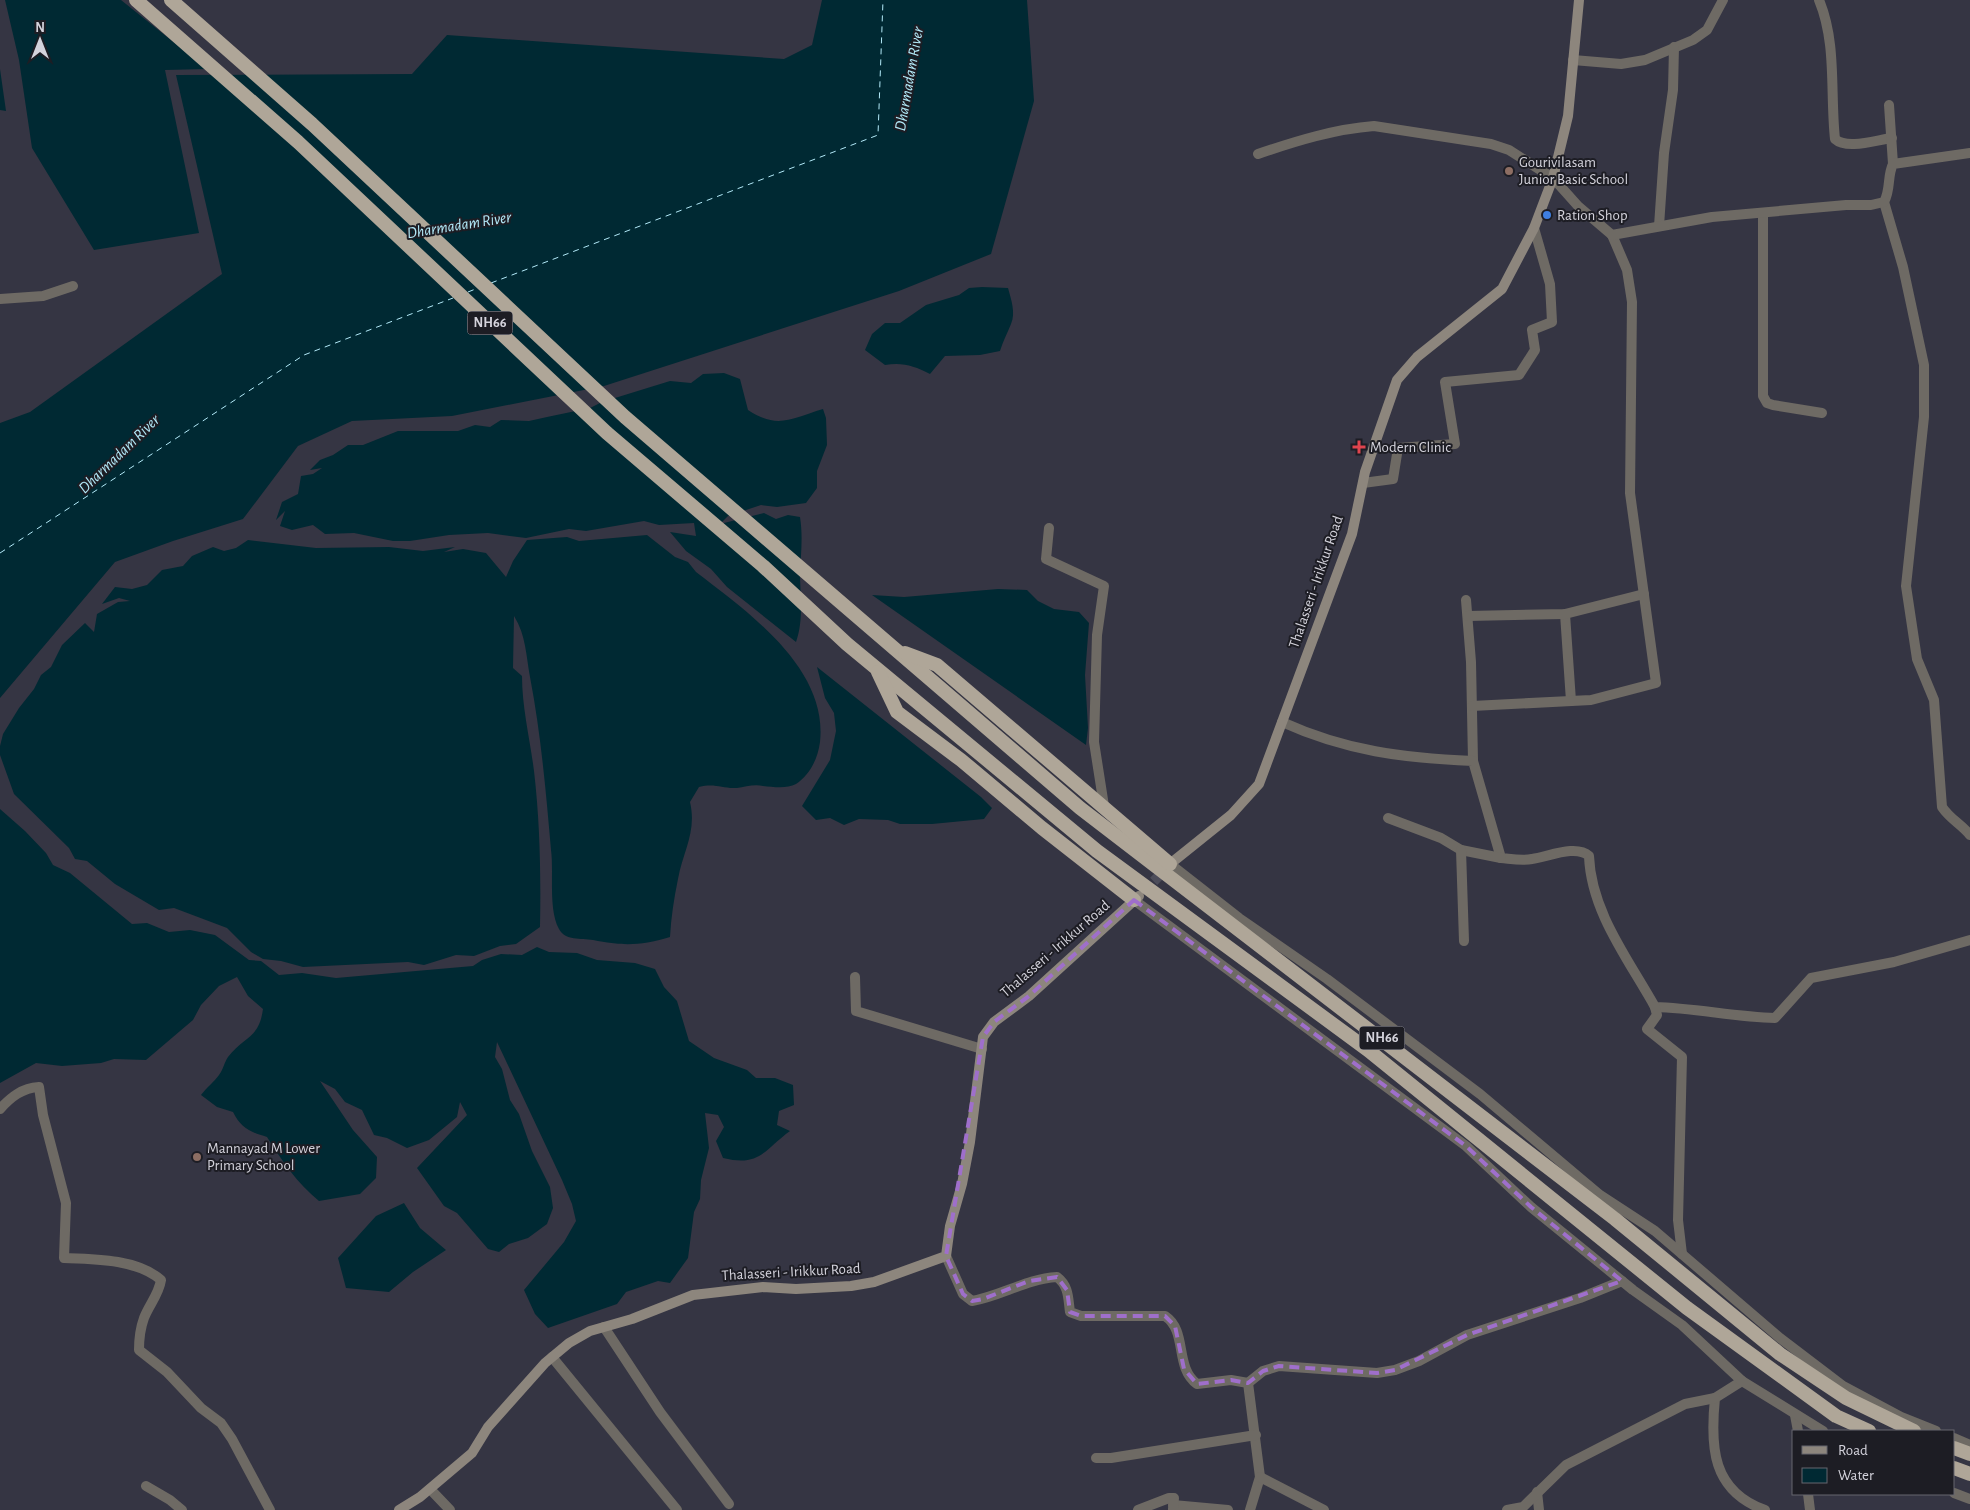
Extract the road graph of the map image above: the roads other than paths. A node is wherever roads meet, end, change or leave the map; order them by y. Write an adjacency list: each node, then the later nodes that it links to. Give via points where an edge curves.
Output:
1 (136, 0): 29 (highway, NH66, via 298,142 607,433)
2 (171, 0): 28 (highway, NH66, via 312,124 625,417)
3 (1579, 0): 7 (main road, Thalasseri - Irikkur Road)
4 (1724, 0): 6 (street, via 1707,30)
5 (1818, 0): 9 (street, via 1828,31 1835,139 1840,144 1850,144)
6 (1674, 47): 7 (street, via 1635,63); 16 (street, via 1673,90 1664,153)
7 (1572, 60): 13 (main road, Thalasseri - Irikkur Road, via 1568,116)
8 (1889, 105): 9 (street)
9 (1892, 138): 12 (street)
10 (1970, 152): 12 (street)
11 (1258, 154): 13 (street, via 1305,139 1374,126 1491,144 1509,150)
12 (1893, 164): 14 (street)
13 (1553, 178): 17 (main road, Thalasseri - Irikkur Road); 18 (street, via 1578,206)
14 (1884, 202): 15 (street); 36 (street, via 1903,267 1924,365 1924,417 1906,586 1917,659 1934,700 1942,807 1949,818)
15 (1763, 214): 16 (street, via 1712,217); 21 (street, via 1763,396 1773,405)
16 (1659, 226): 18 (street)
17 (1534, 228): 22 (main road, Thalasseri - Irikkur Road, via 1502,288 1418,357 1396,380); 22 (street, via 1550,284 1552,322 1532,330 1535,350 1519,376 1445,382 1455,444 1398,448 1393,479)
18 (1612, 235): 24 (street, via 1627,270 1632,302 1630,493)
19 (73, 286): 20 (street, via 43,296)
20 (0, 299)
21 (1822, 413)
22 (1363, 483): 32 (main road, Thalasseri - Irikkur Road, via 1352,534)
23 (1050, 528): 34 (street, via 1046,559 1104,586 1097,635 1094,742)
24 (1644, 594): 26 (street); 30 (street, via 1656,683 1591,700)
25 (1466, 600): 27 (street)
26 (1565, 614): 27 (street); 30 (street)
27 (1468, 616): 31 (street)
28 (895, 650): 34 (highway, via 937,665); 59 (highway, NH66, via 1108,831 1615,1219 1780,1354 1846,1398)
29 (875, 667): 40 (highway, via 897,712); 58 (highway, NH66, via 1097,851 1368,1050 1687,1308 1836,1416)
30 (1570, 701): 31 (street)
31 (1472, 706): 33 (street)
32 (1282, 722): 33 (street, via 1308,734 1385,755); 39 (main road, Thalasseri - Irikkur Road, via 1259,784 1230,815)
33 (1473, 761): 38 (street)
34 (1104, 806): 39 (highway)
35 (1388, 818): 37 (street, via 1441,838)
36 (1970, 835)
37 (1461, 850): 38 (street); 42 (street)
38 (1501, 858): 44 (street, via 1531,860 1574,851 1589,856 1594,894)
39 (1170, 864): 47 (street, via 1480,1094 1600,1195 1655,1230)
40 (1136, 898): 45 (main road, Thalasseri - Irikkur Road, via 1028,996 994,1022 983,1037); 49 (street, via 1466,1146 1531,1207)
41 (1970, 940): 44 (street, via 1894,962 1811,978 1775,1018)
42 (1464, 941)
43 (855, 977): 45 (street, via 856,1011)
44 (1655, 1007): 47 (street, via 1657,1015 1647,1029 1682,1057 1678,1220)
45 (982, 1049): 48 (main road, Thalasseri - Irikkur Road, via 970,1142)
46 (0, 1109): 79 (street, via 27,1088 39,1087 66,1203 64,1258 113,1262 139,1268 161,1280 144,1319 139,1350 221,1423)
47 (1682, 1254): 60 (street, via 1780,1338 1843,1386 1901,1417)
48 (946, 1256): 50 (main road, Thalasseri - Irikkur Road, via 874,1282 851,1286 763,1287 693,1295); 53 (street, via 963,1294 972,1301 1028,1281 1057,1277 1067,1290 1070,1312 1081,1316 1165,1316 1171,1320 1184,1369 1197,1384 1231,1380)
49 (1622, 1281): 52 (street, via 1682,1325); 53 (street, via 1467,1335 1395,1370 1376,1374 1279,1366 1263,1371)
50 (604, 1328): 51 (main road, Thalasseri - Irikkur Road, via 590,1331); 76 (street, via 660,1412)
51 (552, 1357): 71 (main road, Thalasseri - Irikkur Road, via 488,1427 472,1453); 82 (street)
52 (1742, 1381): 54 (street); 55 (street)
53 (1248, 1383): 61 (street)
54 (1714, 1398): 72 (street, via 1685,1404 1566,1465); 89 (street, via 1713,1434 1722,1479 1753,1506)
55 (1794, 1415): 56 (street); 57 (street)
56 (1798, 1430)
57 (1821, 1430)
58 (1868, 1430)
59 (1912, 1430)
60 (1934, 1430)
61 (1256, 1435): 66 (street); 69 (street)
62 (1955, 1438): 63 (street)
63 (1970, 1445)
64 (1955, 1448): 65 (highway)
65 (1970, 1454)
66 (1096, 1458)
67 (1955, 1468): 68 (highway)
68 (1970, 1474)
69 (1260, 1477): 85 (street); 86 (street)
70 (146, 1486): 78 (street)
71 (430, 1489): 80 (main road, Thalasseri - Irikkur Road); 81 (street)
72 (1537, 1492): 87 (street, via 1522,1507); 88 (street)
73 (1955, 1493): 75 (street)
74 (1808, 1495): 90 (street)
75 (1970, 1499)
76 (729, 1504)
77 (1173, 1507): 83 (street, via 1174,1498 1169,1498); 84 (street)
78 (182, 1510)
79 (270, 1510)
80 (399, 1510)
81 (450, 1510)
82 (677, 1510)
83 (1138, 1510)
84 (1228, 1510)
85 (1250, 1510)
86 (1324, 1510)
87 (1507, 1510)
88 (1539, 1510)
89 (1765, 1510)
90 (1810, 1510)

